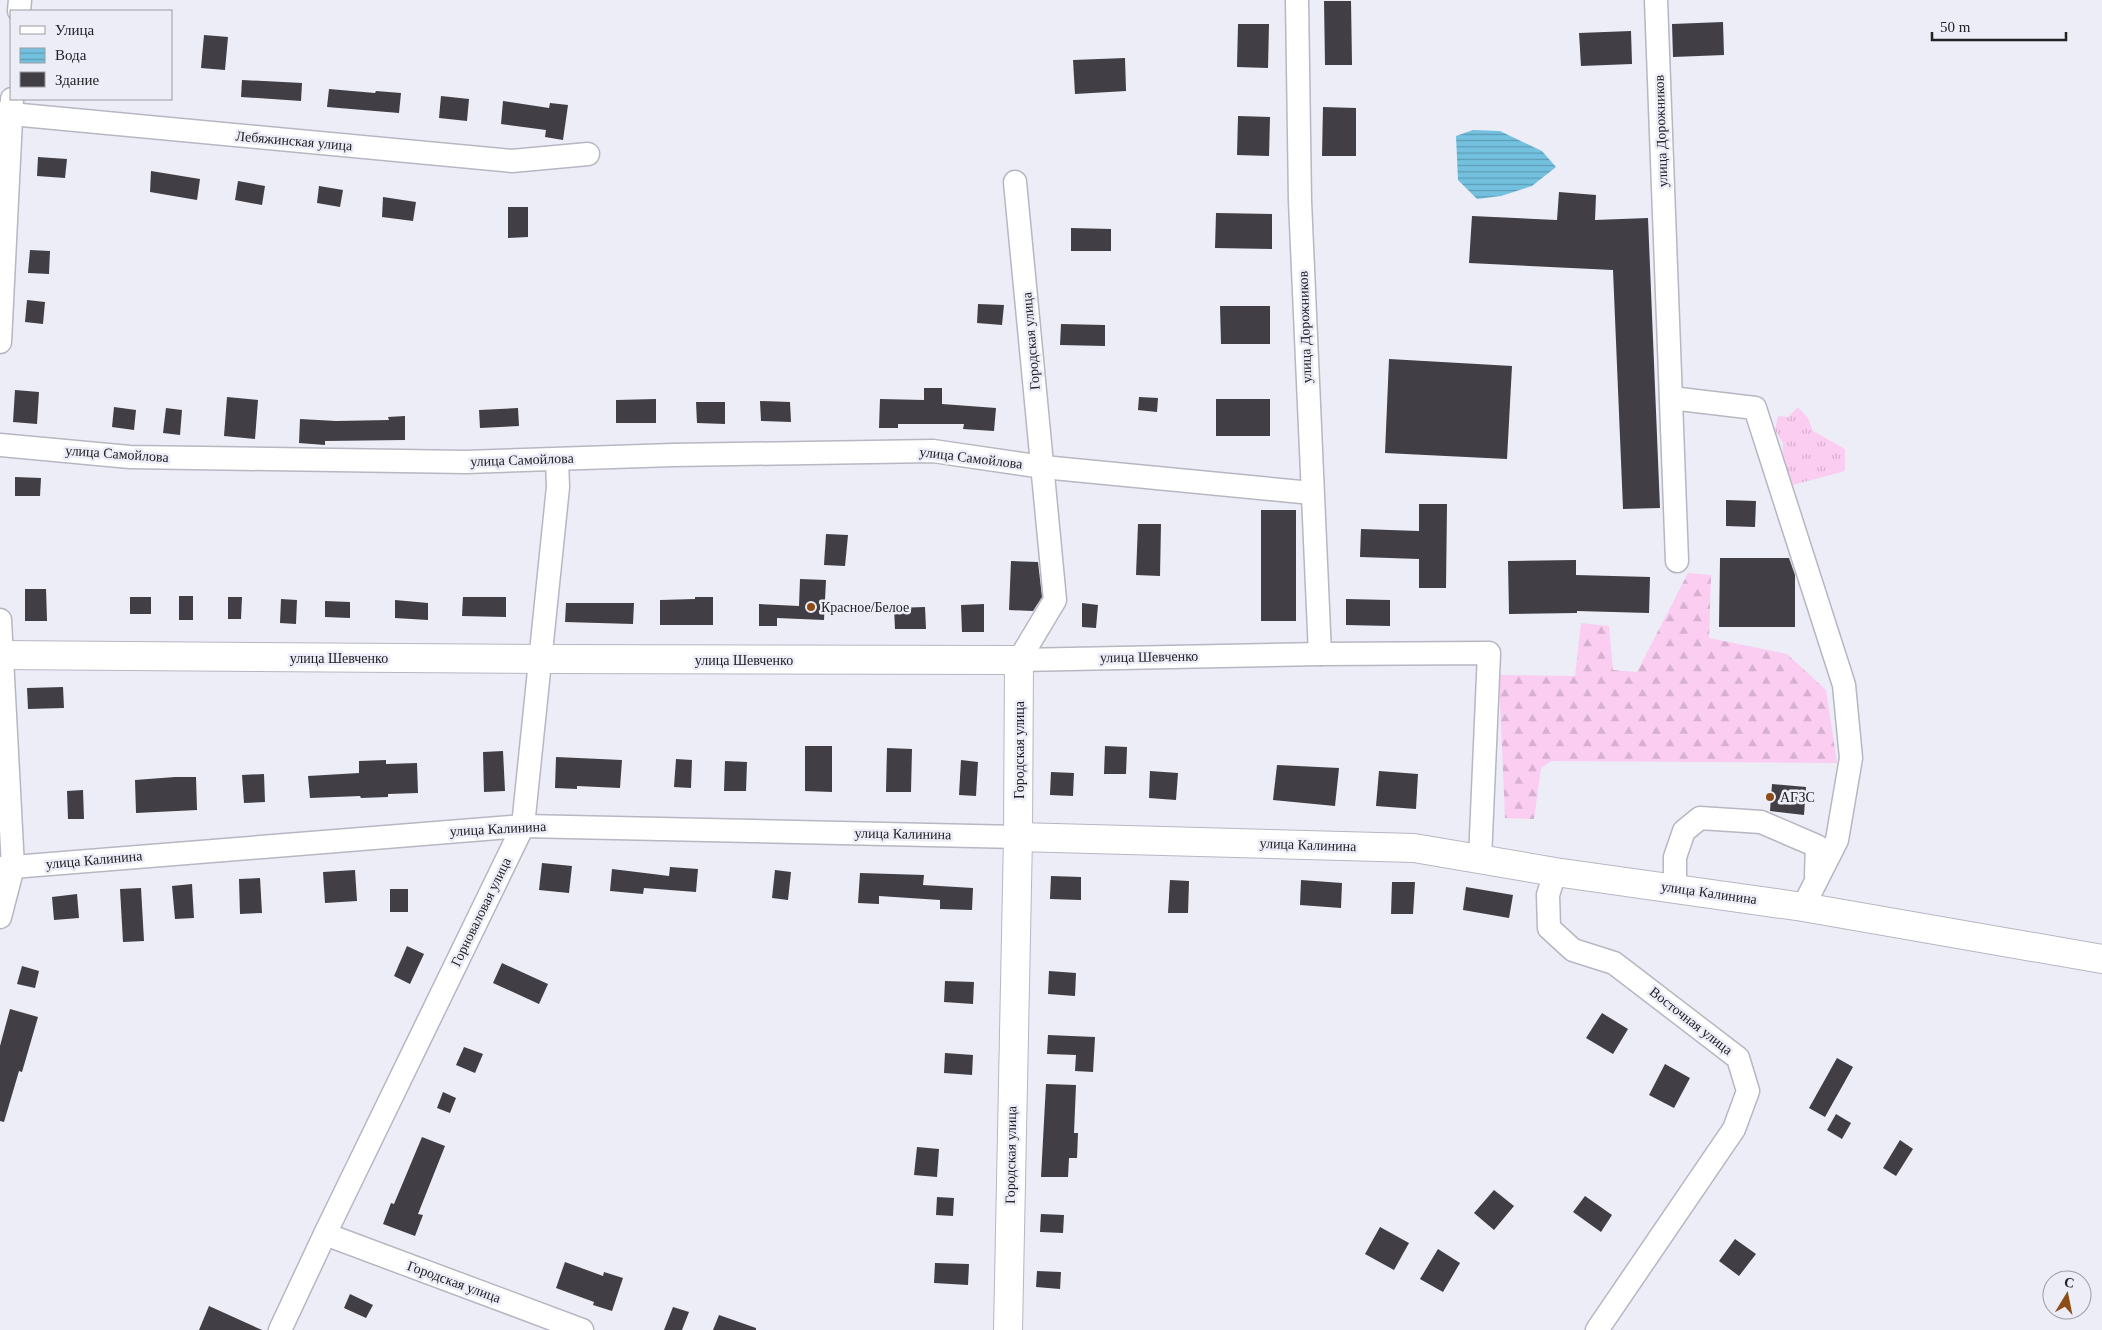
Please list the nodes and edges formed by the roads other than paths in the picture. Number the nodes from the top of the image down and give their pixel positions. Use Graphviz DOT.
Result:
graph roads {
  1 [pos="1297,0"];
  2 [pos="1656,0"];
  3 [pos="8,109"];
  4 [pos="588,154"];
  5 [pos="1015,182"];
  6 [pos="0,342"];
  7 [pos="1671,398"];
  8 [pos="0,445"];
  9 [pos="556,460"];
  10 [pos="1043,467"];
  11 [pos="1312,493"];
  12 [pos="1677,561"];
  13 [pos="0,620"];
  14 [pos="1320,654"];
  15 [pos="0,655"];
  16 [pos="541,660"];
  17 [pos="1019,660"];
  18 [pos="523,826"];
  19 [pos="1018,837"];
  20 [pos="1480,859"];
  21 [pos="7,867"];
  22 [pos="1555,872"];
  23 [pos="1675,887"];
  24 [pos="1809,895"];
  25 [pos="0,917"];
  26 [pos="2102,959"];
  27 [pos="325,1234"];
  28 [pos="280,1330"];
  29 [pos="582,1330"];
  30 [pos="1008,1330"];
  31 [pos="1597,1330"];
  1 -- 11 [label="street, улица Дорожников"];
  2 -- 7 [label="street, улица Дорожников"];
  3 -- 4 [label="street, Лебяжинская улица"];
  3 -- 6 [label="street"];
  5 -- 10 [label="street, Городская улица"];
  7 -- 12 [label="street, улица Дорожников"];
  7 -- 24 [label="street"];
  8 -- 9 [label="street, улица Самойлова"];
  9 -- 10 [label="street, улица Самойлова"];
  9 -- 16 [label="street, Горноваловая улица"];
  10 -- 11 [label="street, улица Самойлова"];
  10 -- 17 [label="street, Городская улица"];
  11 -- 14 [label="street, улица Дорожников"];
  13 -- 15 [label="street"];
  14 -- 17 [label="street, улица Шевченко"];
  14 -- 20 [label="street, улица Шевченко"];
  15 -- 16 [label="main road, улица Шевченко"];
  15 -- 21 [label="street"];
  16 -- 17 [label="main road, улица Шевченко"];
  16 -- 18 [label="street, Горноваловая улица"];
  17 -- 19 [label="main road, Городская улица"];
  18 -- 19 [label="street, улица Калинина"];
  18 -- 21 [label="street, улица Калинина"];
  18 -- 27 [label="street, Горноваловая улица"];
  19 -- 20 [label="main road, улица Калинина"];
  19 -- 30 [label="main road, Городская улица"];
  20 -- 22 [label="main road, улица Калинина"];
  21 -- 25 [label="street"];
  22 -- 23 [label="main road, улица Калинина"];
  22 -- 31 [label="street, Восточная улица"];
  23 -- 24 [label="main road, улица Калинина"];
  23 -- 24 [label="street"];
  24 -- 26 [label="main road, улица Калинина"];
  27 -- 28 [label="street, Горноваловая улица"];
  27 -- 29 [label="street, Городская улица"];
}
